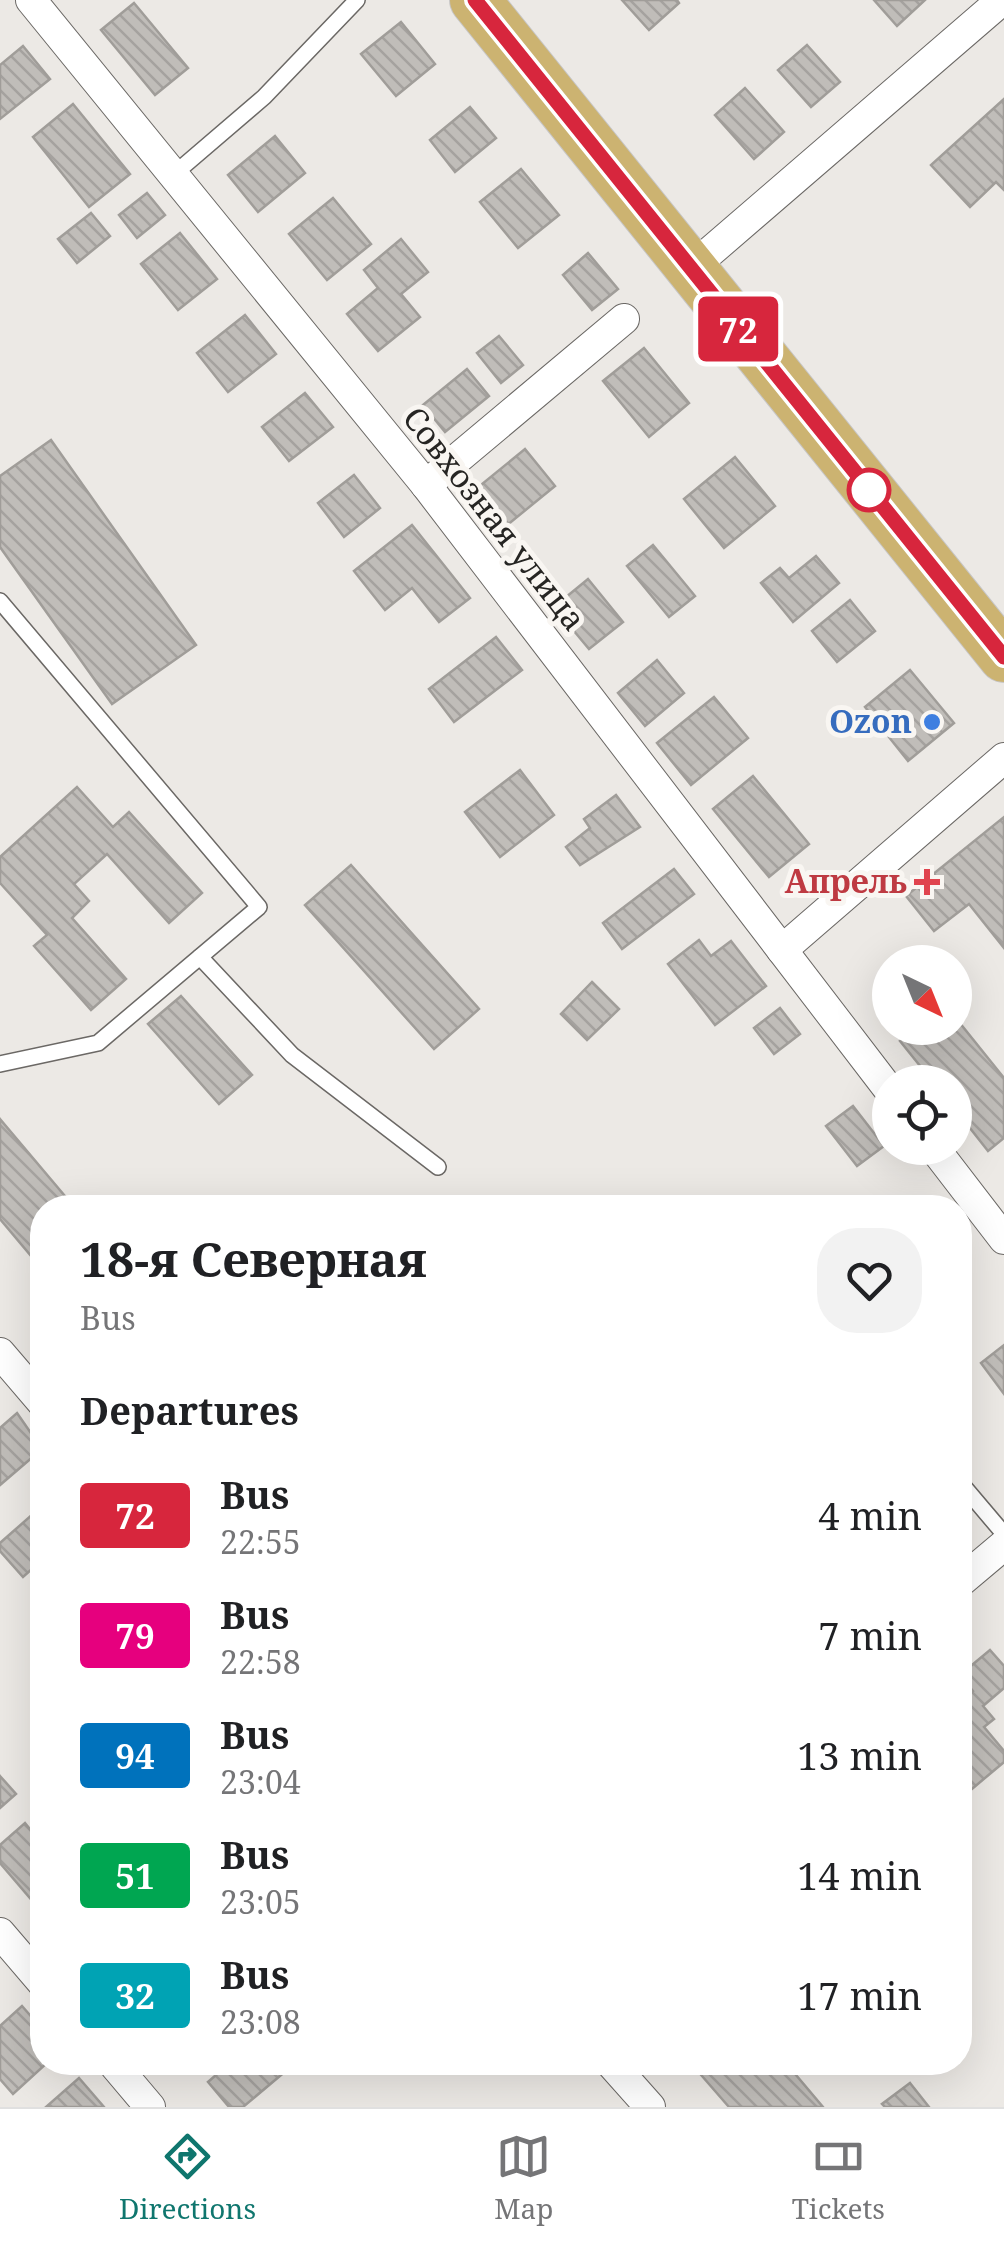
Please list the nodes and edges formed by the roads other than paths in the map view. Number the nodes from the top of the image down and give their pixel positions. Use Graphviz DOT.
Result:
graph roads {
  1 [pos="31,0"];
  2 [pos="357,0"];
  3 [pos="475,0"];
  4 [pos="1002,0"];
  5 [pos="173,175"];
  6 [pos="689,270"];
  7 [pos="624,320"];
  8 [pos="426,485"];
  9 [pos="0,601"];
  10 [pos="1004,657"];
  11 [pos="1004,758"];
  12 [pos="782,950"];
  13 [pos="200,957"];
  14 [pos="0,1064"];
  15 [pos="872,1068"];
  16 [pos="947,1165"];
  17 [pos="438,1167"];
  18 [pos="970,1195"];
  19 [pos="972,1197"];
  20 [pos="1004,1239"];
  21 [pos="0,1353"];
  22 [pos="30,1388"];
  23 [pos="972,1496"];
  24 [pos="1004,1534"];
  25 [pos="1004,1545"];
  26 [pos="972,1572"];
  27 [pos="0,1933"];
  28 [pos="30,1968"];
  29 [pos="123,2075"];
  30 [pos="622,2075"];
  31 [pos="150,2107"];
  32 [pos="650,2107"];
  1 -- 5 [label="street, Совхозная улица"];
  2 -- 5 [label="lane"];
  3 -- 6 [label="main road"];
  4 -- 6 [label="street"];
  5 -- 8 [label="street, Совхозная улица"];
  6 -- 10 [label="main road"];
  7 -- 8 [label="street"];
  8 -- 12 [label="street, Совхозная улица"];
  9 -- 13 [label="lane"];
  11 -- 12 [label="street"];
  12 -- 15 [label="street, Совхозная улица"];
  13 -- 14 [label="lane"];
  13 -- 17 [label="lane"];
  16 -- 18 [label="street"];
  19 -- 20 [label="street"];
  21 -- 22 [label="street"];
  23 -- 24 [label="lane"];
  25 -- 26 [label="street"];
  27 -- 28 [label="street"];
  29 -- 31 [label="street"];
  30 -- 32 [label="street"];
}
